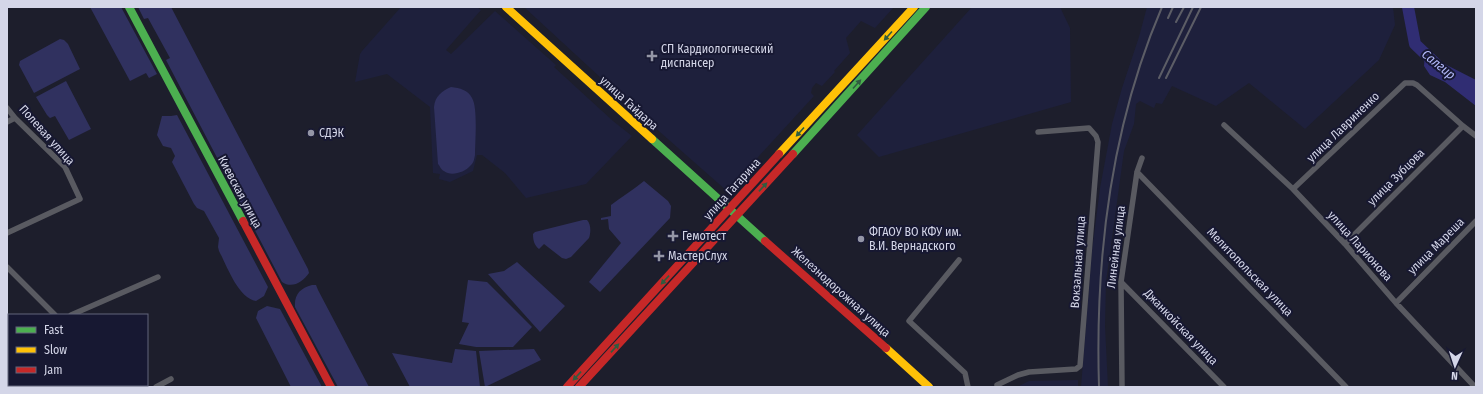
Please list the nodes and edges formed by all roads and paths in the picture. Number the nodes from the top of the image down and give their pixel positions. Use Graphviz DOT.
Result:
graph roads {
  1 [pos="129,7"];
  2 [pos="506,7"];
  3 [pos="914,7"];
  4 [pos="926,7"];
  5 [pos="7,108"];
  6 [pos="15,118"];
  7 [pos="7,122"];
  8 [pos="1224,125"];
  9 [pos="1463,126"];
  10 [pos="1038,132"];
  11 [pos="1476,136"];
  12 [pos="1142,158"];
  13 [pos="1137,172"];
  14 [pos="1293,189"];
  15 [pos="733,213"];
  16 [pos="1476,222"];
  17 [pos="7,234"];
  18 [pos="1345,244"];
  19 [pos="959,260"];
  20 [pos="7,267"];
  21 [pos="158,277"];
  22 [pos="1121,282"];
  23 [pos="1396,303"];
  24 [pos="54,314"];
  25 [pos="73,314"];
  26 [pos="171,380"];
  27 [pos="998,385"];
  28 [pos="156,387"];
  29 [pos="330,387"];
  30 [pos="567,387"];
  31 [pos="579,387"];
  32 [pos="929,387"];
  33 [pos="968,387"];
  34 [pos="1122,387"];
  35 [pos="1224,387"];
  36 [pos="1346,387"];
  37 [pos="1475,387"];
  1 -- 29 [label="main road, Киевская улица"];
  2 -- 15 [label="main road, улица Гайдара"];
  3 -- 15 [label="main road, улица Гагарина, one-way"];
  15 -- 4 [label="main road, улица Гагарина, one-way"];
  5 -- 6 [label="street, Полевая улица"];
  6 -- 7 [label="street"];
  6 -- 17 [label="street, Полевая улица"];
  8 -- 14 [label="street, улица Ларионова"];
  9 -- 11 [label="street"];
  9 -- 14 [label="street, улица Лавриненко"];
  9 -- 18 [label="street, улица Зубцова"];
  10 -- 27 [label="street, Вокзальная улица"];
  12 -- 13 [label="street, Линейная улица"];
  13 -- 22 [label="street, Линейная улица"];
  13 -- 36 [label="street, Мелитопольская улица"];
  14 -- 18 [label="street, улица Ларионова"];
  15 -- 30 [label="main road, улица Гагарина, one-way"];
  31 -- 15 [label="main road, улица Гагарина, one-way"];
  15 -- 32 [label="main road, Железнодорожная улица"];
  16 -- 23 [label="street, улица Мареша"];
  18 -- 23 [label="street, улица Ларионова"];
  19 -- 33 [label="street"];
  20 -- 24 [label="street"];
  21 -- 25 [label="street"];
  22 -- 34 [label="street, Линейная улица"];
  22 -- 35 [label="street, Джанкойская улица"];
  23 -- 37 [label="street, улица Ларионова"];
  26 -- 28 [label="street"];
}
